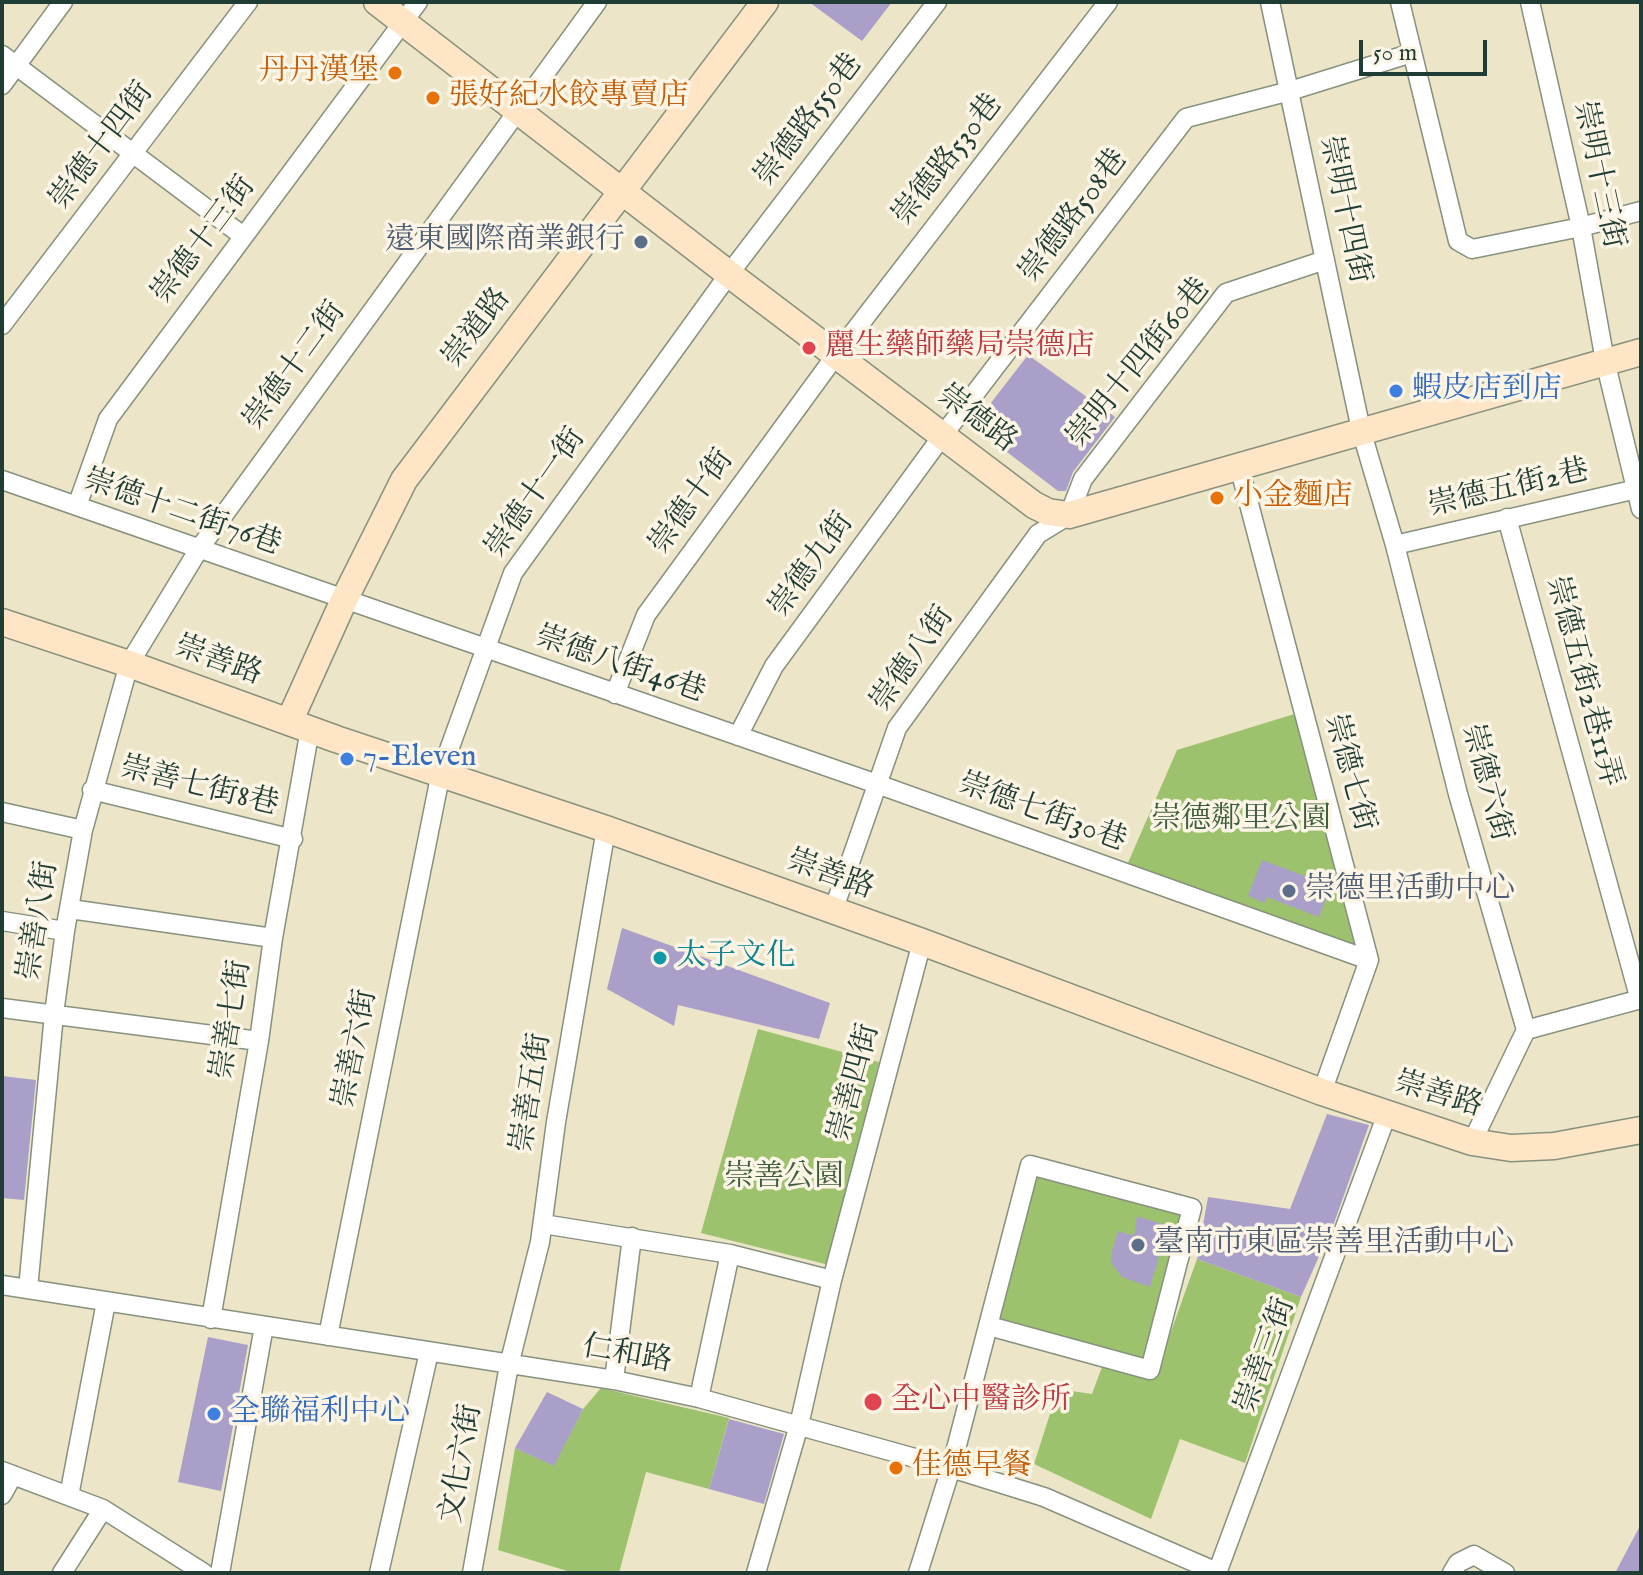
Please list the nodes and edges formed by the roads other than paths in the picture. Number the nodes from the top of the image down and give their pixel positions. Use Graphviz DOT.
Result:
graph roads {
  1 [pos="63,2"];
  2 [pos="248,2"];
  3 [pos="377,2"];
  4 [pos="597,2"];
  5 [pos="765,2"];
  6 [pos="937,2"];
  7 [pos="1108,2"];
  8 [pos="1270,2"];
  9 [pos="1400,2"];
  10 [pos="1530,2"];
  11 [pos="411,12"];
  12 [pos="1412,53"];
  13 [pos="9,60"];
  14 [pos="2,85"];
  15 [pos="1290,91"];
  16 [pos="518,110"];
  17 [pos="133,154"];
  18 [pos="622,192"];
  19 [pos="1641,211"];
  20 [pos="1581,227"];
  21 [pos="243,236"];
  22 [pos="1325,260"];
  23 [pos="729,274"];
  24 [pos="2,325"];
  25 [pos="1641,352"];
  26 [pos="836,355"];
  27 [pos="1605,361"];
  28 [pos="1361,430"];
  29 [pos="943,435"];
  30 [pos="1239,466"];
  31 [pos="2,480"];
  32 [pos="1638,488"];
  33 [pos="77,506"];
  34 [pos="1641,509"];
  35 [pos="1069,515"];
  36 [pos="1507,518"];
  37 [pos="1395,545"];
  38 [pos="199,549"];
  39 [pos="344,600"];
  40 [pos="4,630"];
  41 [pos="485,649"];
  42 [pos="129,664"];
  43 [pos="615,694"];
  44 [pos="300,726"];
  45 [pos="738,736"];
  46 [pos="441,772"];
  47 [pos="877,784"];
  48 [pos="92,790"];
  49 [pos="2,812"];
  50 [pos="606,829"];
  51 [pos="83,830"];
  52 [pos="293,839"];
  53 [pos="70,909"];
  54 [pos="833,911"];
  55 [pos="2,921"];
  56 [pos="65,931"];
  57 [pos="273,938"];
  58 [pos="922,942"];
  59 [pos="1369,960"];
  60 [pos="1640,1000"];
  61 [pos="2,1008"];
  62 [pos="54,1014"];
  63 [pos="1526,1030"];
  64 [pos="259,1041"];
  65 [pos="1322,1092"];
  66 [pos="1387,1114"];
  67 [pos="1641,1130"];
  68 [pos="1472,1142"];
  69 [pos="543,1224"];
  70 [pos="632,1237"];
  71 [pos="730,1254"];
  72 [pos="832,1280"];
  73 [pos="2,1285"];
  74 [pos="28,1289"];
  75 [pos="106,1302"];
  76 [pos="211,1319"];
  77 [pos="264,1326"];
  78 [pos="989,1326"];
  79 [pos="328,1336"];
  80 [pos="429,1352"];
  81 [pos="509,1365"];
  82 [pos="614,1380"];
  83 [pos="699,1398"];
  84 [pos="799,1425"];
  85 [pos="951,1468"];
  86 [pos="8,1473"];
  87 [pos="2,1495"];
  88 [pos="69,1496"];
  89 [pos="103,1509"];
  90 [pos="184,1568"];
  91 [pos="62,1573"];
  92 [pos="204,1573"];
  93 [pos="220,1573"];
  94 [pos="379,1573"];
  95 [pos="472,1573"];
  96 [pos="756,1573"];
  97 [pos="918,1573"];
  98 [pos="1218,1573"];
  99 [pos="1452,1573"];
  100 [pos="1505,1573"];
  1 -- 13 [label="street"];
  2 -- 17 [label="street, 崇德十四街"];
  3 -- 11 [label="street, 崇德路"];
  4 -- 16 [label="street, 崇德十二街"];
  5 -- 18 [label="street, 崇道路"];
  6 -- 23 [label="street, 崇德路550巷"];
  7 -- 26 [label="street, 崇德路530巷"];
  8 -- 15 [label="street, 崇明十四街"];
  9 -- 12 [label="street"];
  10 -- 20 [label="street, 崇明十三街"];
  11 -- 16 [label="street, 崇德路"];
  11 -- 21 [label="street, 崇德十三街"];
  12 -- 15 [label="street, 崇德路508巷"];
  12 -- 20 [label="street"];
  13 -- 14 [label="street"];
  13 -- 17 [label="street"];
  15 -- 22 [label="street, 崇明十四街"];
  15 -- 29 [label="street, 崇德路508巷"];
  16 -- 18 [label="street, 崇德路"];
  16 -- 38 [label="street, 崇德十二街"];
  17 -- 21 [label="street"];
  17 -- 24 [label="street, 崇德十四街"];
  18 -- 23 [label="street, 崇德路"];
  18 -- 39 [label="street, 崇道路"];
  19 -- 20 [label="street"];
  20 -- 27 [label="street, 崇明十三街"];
  21 -- 33 [label="street, 崇德十三街"];
  22 -- 28 [label="street, 崇明十四街"];
  22 -- 35 [label="street, 崇明十四街60巷"];
  23 -- 26 [label="street, 崇德路"];
  23 -- 41 [label="street, 崇德十一街"];
  25 -- 27 [label="street"];
  26 -- 29 [label="street, 崇德路"];
  26 -- 43 [label="street, 崇德十街"];
  27 -- 28 [label="street"];
  27 -- 32 [label="street, 崇明十三街"];
  28 -- 30 [label="street"];
  28 -- 37 [label="street, 崇德六街"];
  29 -- 35 [label="street, 崇德路"];
  29 -- 45 [label="street, 崇德九街"];
  30 -- 35 [label="street"];
  30 -- 59 [label="street, 崇德七街"];
  31 -- 33 [label="street, 崇德十二街76巷"];
  32 -- 34 [label="street, 崇明十三街"];
  32 -- 36 [label="street, 崇德五街2巷"];
  33 -- 38 [label="street, 崇德十二街76巷"];
  35 -- 47 [label="street, 崇德八街"];
  36 -- 37 [label="street, 崇德五街2巷"];
  36 -- 60 [label="street, 崇德五街2巷11弄"];
  37 -- 63 [label="street, 崇德六街"];
  38 -- 39 [label="street, 崇德十二街76巷"];
  38 -- 42 [label="street, 崇德十二街"];
  39 -- 41 [label="street, 崇德八街46巷"];
  39 -- 44 [label="street, 崇道路"];
  40 -- 42 [label="street, 崇善路"];
  41 -- 43 [label="street, 崇德八街46巷"];
  41 -- 46 [label="street, 崇德十一街"];
  42 -- 44 [label="street, 崇善路"];
  42 -- 48 [label="street, 崇善八街"];
  43 -- 45 [label="street, 崇德八街46巷"];
  44 -- 46 [label="street, 崇善路"];
  44 -- 52 [label="street, 崇善七街"];
  45 -- 47 [label="street, 崇德八街46巷"];
  46 -- 50 [label="street, 崇善路"];
  46 -- 79 [label="street, 崇善六街"];
  47 -- 54 [label="street, 崇德八街"];
  47 -- 59 [label="street, 崇德七街30巷"];
  48 -- 51 [label="street, 崇善八街"];
  48 -- 52 [label="street, 崇善七街8巷"];
  49 -- 51 [label="street"];
  50 -- 54 [label="street, 崇善路"];
  50 -- 69 [label="street, 崇善五街"];
  51 -- 53 [label="street, 崇善八街"];
  52 -- 57 [label="street, 崇善七街"];
  53 -- 56 [label="street, 崇善八街"];
  53 -- 57 [label="street"];
  54 -- 58 [label="street, 崇善路"];
  55 -- 56 [label="street"];
  56 -- 62 [label="street, 崇善八街"];
  57 -- 64 [label="street, 崇善七街"];
  58 -- 65 [label="street, 崇善路"];
  58 -- 72 [label="street, 崇善四街"];
  59 -- 65 [label="street"];
  60 -- 63 [label="street"];
  61 -- 62 [label="street"];
  62 -- 64 [label="street"];
  62 -- 74 [label="street, 崇善八街"];
  63 -- 68 [label="street"];
  64 -- 76 [label="street, 崇善七街"];
  65 -- 66 [label="street, 崇善路"];
  66 -- 68 [label="street, 崇善路"];
  66 -- 98 [label="street, 崇善三街"];
  67 -- 68 [label="street, 崇善路"];
  69 -- 70 [label="street"];
  69 -- 81 [label="street, 崇善五街"];
  70 -- 71 [label="street"];
  70 -- 82 [label="street"];
  71 -- 72 [label="street"];
  71 -- 83 [label="street"];
  72 -- 84 [label="street, 崇善四街"];
  73 -- 74 [label="street, 仁和路"];
  74 -- 75 [label="street, 仁和路"];
  75 -- 76 [label="street, 仁和路"];
  75 -- 88 [label="street"];
  76 -- 77 [label="street, 仁和路"];
  77 -- 79 [label="street, 仁和路"];
  77 -- 93 [label="street"];
  78 -- 78 [label="street"];
  78 -- 85 [label="street"];
  79 -- 80 [label="street, 仁和路"];
  80 -- 81 [label="street, 仁和路"];
  80 -- 94 [label="street"];
  81 -- 82 [label="street, 仁和路"];
  81 -- 95 [label="street, 文化六街"];
  82 -- 83 [label="street, 仁和路"];
  83 -- 84 [label="street, 仁和路"];
  84 -- 85 [label="street, 仁和路"];
  84 -- 96 [label="street, 崇善四街"];
  85 -- 97 [label="street"];
  85 -- 98 [label="street, 仁和路"];
  86 -- 87 [label="street"];
  86 -- 88 [label="street"];
  88 -- 89 [label="street"];
  89 -- 90 [label="street"];
  89 -- 91 [label="street"];
  90 -- 92 [label="street"];
  99 -- 100 [label="street"];
}
